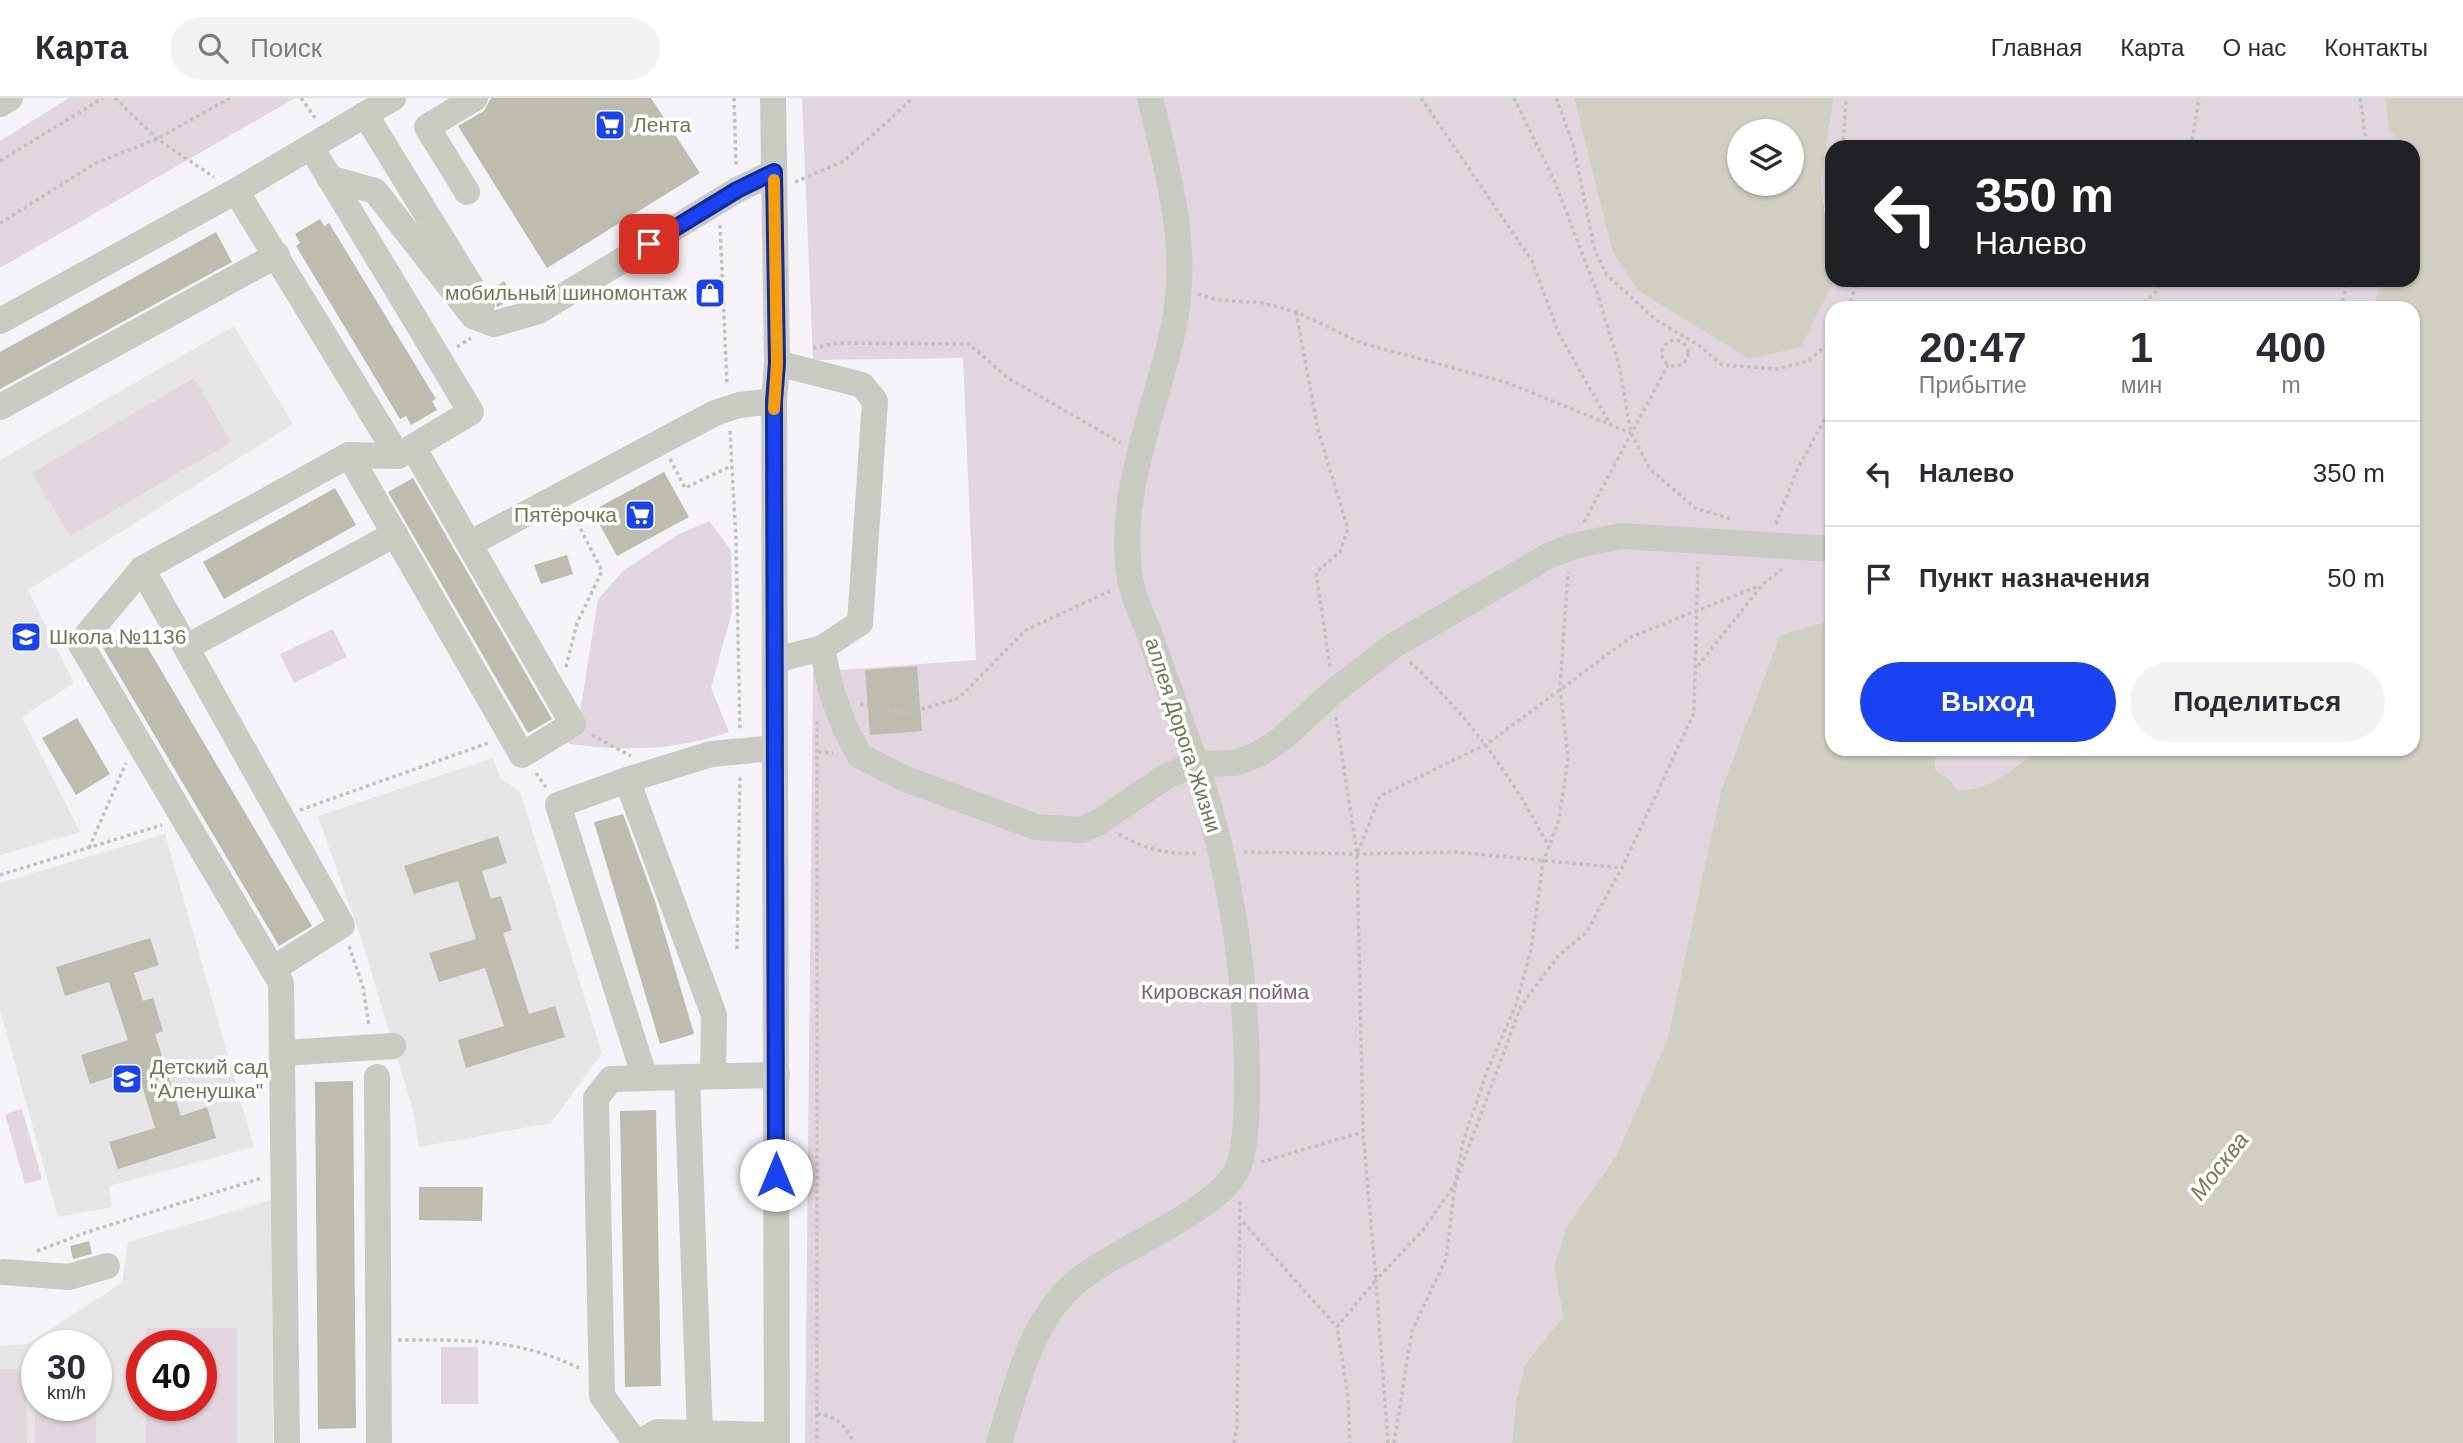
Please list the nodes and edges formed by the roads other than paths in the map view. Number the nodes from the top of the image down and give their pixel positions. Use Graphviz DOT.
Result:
graph roads {
  1 [pos="10,98"];
  2 [pos="393,98"];
  3 [pos="475,98"];
  4 [pos="773,98"];
  5 [pos="1150,98"];
  6 [pos="0,104"];
  7 [pos="366,114"];
  8 [pos="310,147"];
  9 [pos="329,178"];
  10 [pos="783,178"];
  11 [pos="236,191"];
  12 [pos="467,192"];
  13 [pos="277,255"];
  14 [pos="0,321"];
  15 [pos="494,324"];
  16 [pos="777,363"];
  17 [pos="774,401"];
  18 [pos="0,407"];
  19 [pos="405,452"];
  20 [pos="349,455"];
  21 [pos="395,534"];
  22 [pos="469,544"];
  23 [pos="1825,548"];
  24 [pos="142,569"];
  25 [pos="187,647"];
  26 [pos="822,648"];
  27 [pos="776,660"];
  28 [pos="774,748"];
  29 [pos="1196,764"];
  30 [pos="627,780"];
  31 [pos="273,970"];
  32 [pos="383,1046"];
  33 [pos="283,1053"];
  34 [pos="777,1075"];
  35 [pos="700,1076"];
  36 [pos="377,1077"];
  37 [pos="645,1078"];
  38 [pos="107,1266"];
  39 [pos="7,1270"];
  40 [pos="716,1437"];
  41 [pos="777,1439"];
  42 [pos="287,1443"];
  43 [pos="379,1443"];
  44 [pos="638,1443"];
  45 [pos="999,1443"];
  1 -- 6 [label="street"];
  2 -- 7 [label="street"];
  3 -- 12 [label="street"];
  4 -- 10 [label="street"];
  5 -- 29 [label="street, аллея Дорога Жизни"];
  7 -- 8 [label="street"];
  7 -- 15 [label="street"];
  8 -- 9 [label="street"];
  8 -- 11 [label="street"];
  9 -- 15 [label="street"];
  9 -- 19 [label="street"];
  10 -- 15 [label="street"];
  10 -- 16 [label="street"];
  11 -- 13 [label="street"];
  11 -- 14 [label="street"];
  13 -- 18 [label="street"];
  13 -- 19 [label="street"];
  16 -- 17 [label="street"];
  16 -- 26 [label="street"];
  17 -- 22 [label="street"];
  17 -- 27 [label="street"];
  19 -- 20 [label="street"];
  19 -- 22 [label="street"];
  20 -- 21 [label="street"];
  20 -- 24 [label="street"];
  21 -- 22 [label="street"];
  21 -- 25 [label="street"];
  23 -- 29 [label="street"];
  24 -- 25 [label="street"];
  24 -- 31 [label="street"];
  25 -- 31 [label="street"];
  26 -- 27 [label="street"];
  26 -- 29 [label="street"];
  27 -- 28 [label="street"];
  28 -- 30 [label="street"];
  28 -- 34 [label="street"];
  29 -- 45 [label="street, аллея Дорога Жизни"];
  30 -- 35 [label="street"];
  30 -- 37 [label="street"];
  31 -- 33 [label="street"];
  32 -- 33 [label="street"];
  33 -- 42 [label="street"];
  34 -- 35 [label="street"];
  34 -- 41 [label="street"];
  35 -- 37 [label="street"];
  35 -- 40 [label="street"];
  36 -- 43 [label="street"];
  37 -- 44 [label="street"];
  38 -- 39 [label="street"];
  40 -- 41 [label="street"];
  40 -- 44 [label="street"];
}
